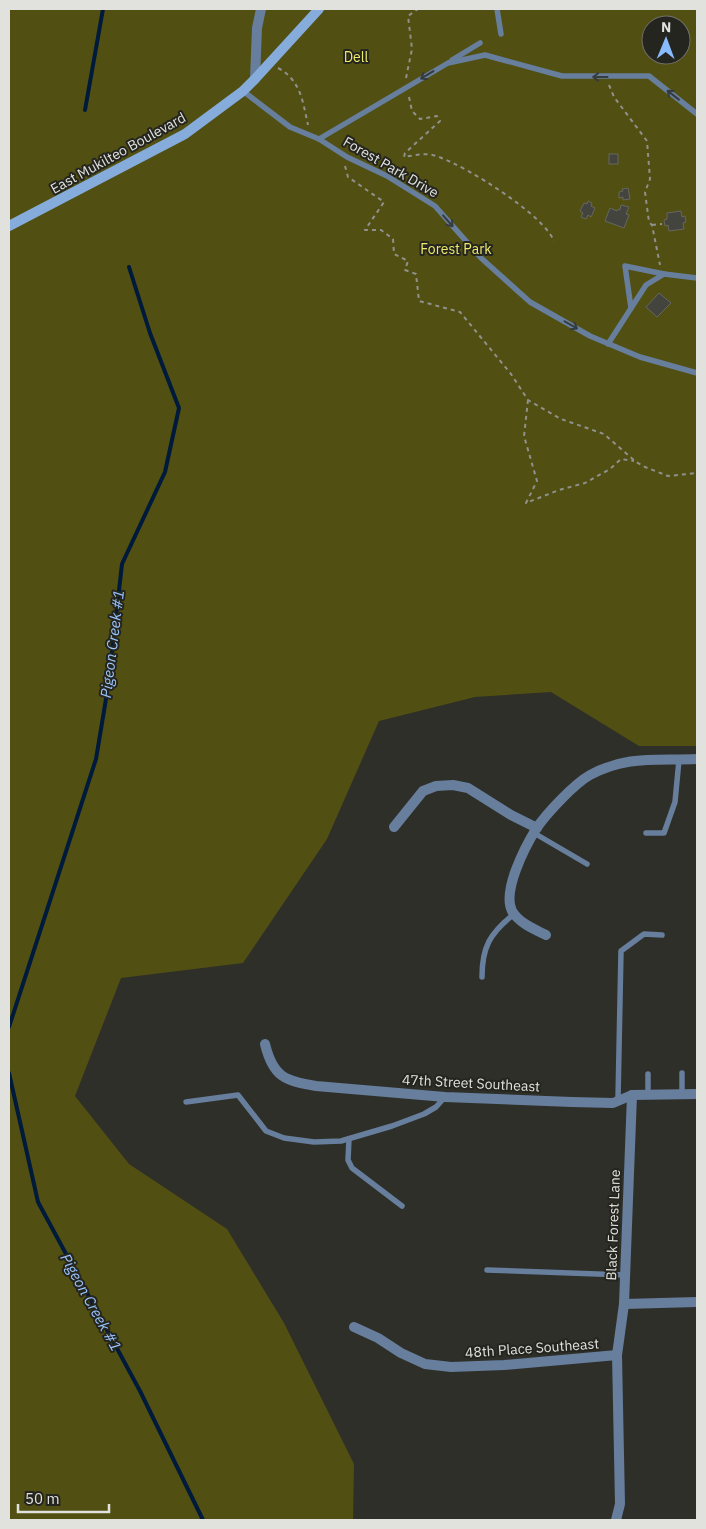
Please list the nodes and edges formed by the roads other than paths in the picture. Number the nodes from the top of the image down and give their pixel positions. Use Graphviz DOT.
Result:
graph roads {
  1 [pos="261,9"];
  2 [pos="319,9"];
  3 [pos="498,9"];
  4 [pos="501,34"];
  5 [pos="480,43"];
  6 [pos="448,62"];
  7 [pos="255,79"];
  8 [pos="243,91"];
  9 [pos="697,114"];
  10 [pos="320,139"];
  11 [pos="9,226"];
  12 [pos="664,274"];
  13 [pos="697,278"];
  14 [pos="631,308"];
  15 [pos="608,344"];
  16 [pos="697,373"];
  17 [pos="679,760"];
  18 [pos="697,760"];
  19 [pos="394,827"];
  20 [pos="535,831"];
  21 [pos="646,833"];
  22 [pos="586,864"];
  23 [pos="514,914"];
  24 [pos="546,935"];
  25 [pos="662,935"];
  26 [pos="482,977"];
  27 [pos="265,1044"];
  28 [pos="682,1073"];
  29 [pos="648,1074"];
  30 [pos="682,1094"];
  31 [pos="697,1094"];
  32 [pos="632,1095"];
  33 [pos="648,1095"];
  34 [pos="445,1097"];
  35 [pos="618,1099"];
  36 [pos="186,1102"];
  37 [pos="349,1139"];
  38 [pos="402,1206"];
  39 [pos="487,1270"];
  40 [pos="625,1275"];
  41 [pos="697,1302"];
  42 [pos="624,1304"];
  43 [pos="354,1327"];
  44 [pos="617,1355"];
  45 [pos="616,1520"];
  1 -- 7 [label="street"];
  2 -- 7 [label="main road, East Mukilteo Boulevard"];
  3 -- 4 [label="lane"];
  5 -- 6 [label="lane"];
  9 -- 6 [label="lane, one-way"];
  6 -- 10 [label="lane, one-way"];
  7 -- 8 [label="main road, East Mukilteo Boulevard"];
  8 -- 10 [label="lane, Forest Park Drive"];
  8 -- 11 [label="main road, East Mukilteo Boulevard"];
  10 -- 15 [label="lane, Forest Park Drive, one-way"];
  12 -- 13 [label="lane"];
  12 -- 14 [label="lane"];
  12 -- 14 [label="lane"];
  14 -- 15 [label="lane"];
  15 -- 16 [label="lane, Forest Park Drive"];
  17 -- 18 [label="street"];
  17 -- 20 [label="street"];
  17 -- 21 [label="lane"];
  19 -- 20 [label="street"];
  20 -- 22 [label="lane"];
  20 -- 23 [label="street"];
  23 -- 24 [label="street"];
  23 -- 26 [label="lane"];
  25 -- 35 [label="lane"];
  27 -- 34 [label="street, 47th Street Southeast"];
  28 -- 30 [label="lane"];
  29 -- 33 [label="lane"];
  30 -- 31 [label="street, 47th Street Southeast"];
  30 -- 33 [label="street, 47th Street Southeast"];
  32 -- 33 [label="street, 47th Street Southeast"];
  32 -- 35 [label="street, 47th Street Southeast"];
  32 -- 40 [label="street, Black Forest Lane"];
  34 -- 35 [label="street, 47th Street Southeast"];
  34 -- 37 [label="lane"];
  36 -- 37 [label="lane"];
  37 -- 38 [label="lane"];
  39 -- 40 [label="lane"];
  40 -- 42 [label="street, Black Forest Lane"];
  41 -- 42 [label="street"];
  42 -- 44 [label="street, Black Forest Lane"];
  43 -- 44 [label="street, 48th Place Southeast"];
  44 -- 45 [label="street, 48th Place Southeast"];
}
